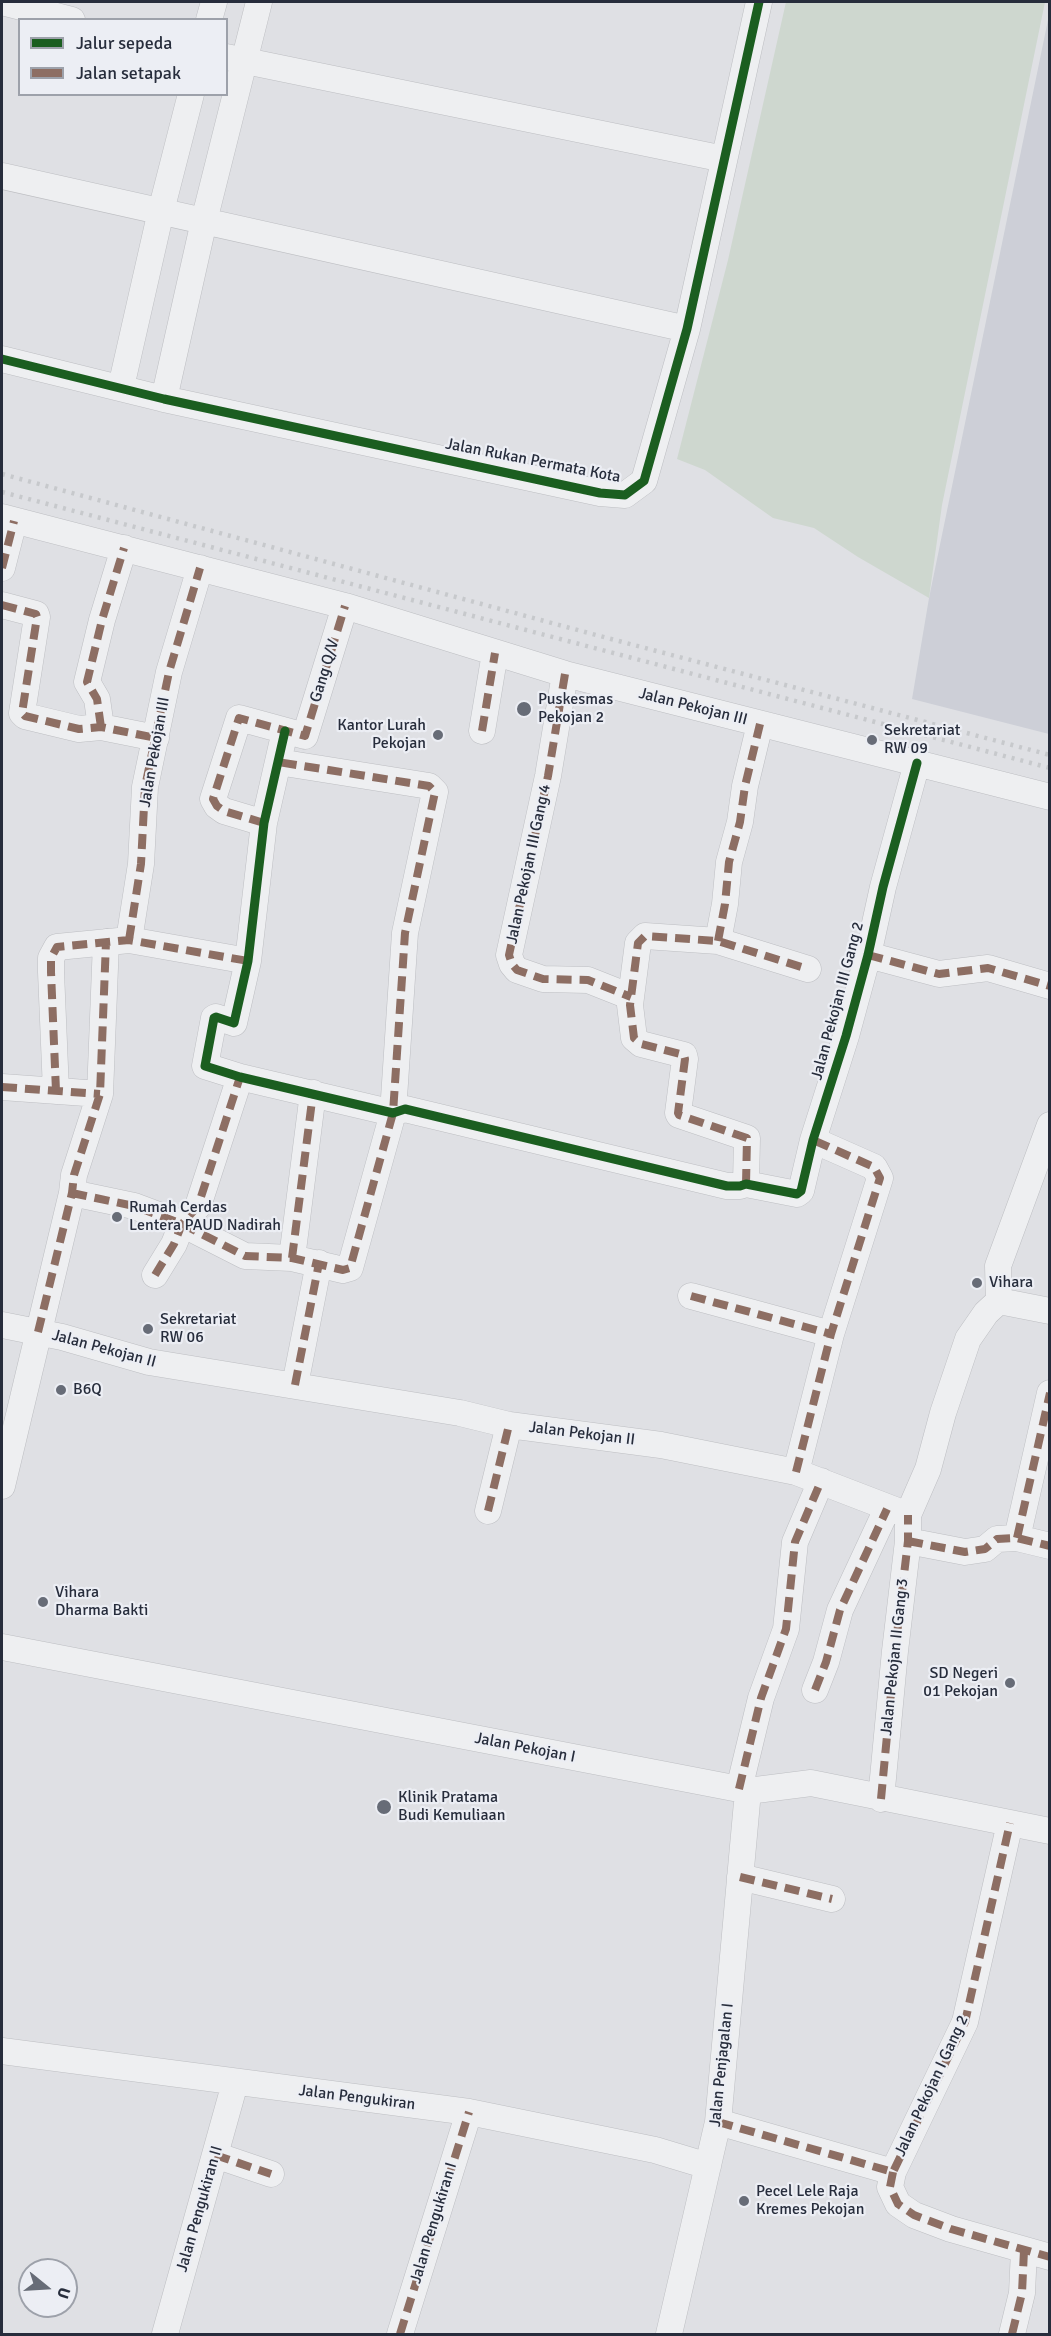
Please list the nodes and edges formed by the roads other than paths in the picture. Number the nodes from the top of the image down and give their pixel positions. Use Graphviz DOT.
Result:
graph roads {
  1 [pos="2,2"];
  2 [pos="214,2"];
  3 [pos="259,2"];
  4 [pos="759,2"];
  5 [pos="64,18"];
  6 [pos="210,18"];
  7 [pos="235,59"];
  8 [pos="190,96"];
  9 [pos="228,96"];
  10 [pos="228,96"];
  11 [pos="724,159"];
  12 [pos="2,177"];
  13 [pos="161,211"];
  14 [pos="204,221"];
  15 [pos="687,329"];
  16 [pos="2,359"];
  17 [pos="121,387"];
  18 [pos="164,399"];
  19 [pos="8,519"];
  20 [pos="124,548"];
  21 [pos="2,568"];
  22 [pos="200,568"];
  23 [pos="2,605"];
  24 [pos="345,606"];
  25 [pos="495,653"];
  26 [pos="565,674"];
  27 [pos="760,724"];
  28 [pos="101,727"];
  29 [pos="482,731"];
  30 [pos="295,734"];
  31 [pos="156,738"];
  32 [pos="278,762"];
  33 [pos="917,763"];
  34 [pos="1050,797"];
  35 [pos="264,822"];
  36 [pos="117,941"];
  37 [pos="718,941"];
  38 [pos="868,955"];
  39 [pos="248,961"];
  40 [pos="808,969"];
  41 [pos="1050,986"];
  42 [pos="631,997"];
  43 [pos="240,1077"];
  44 [pos="2,1087"];
  45 [pos="56,1092"];
  46 [pos="313,1093"];
  47 [pos="100,1094"];
  48 [pos="393,1113"];
  49 [pos="1050,1125"];
  50 [pos="813,1140"];
  51 [pos="746,1184"];
  52 [pos="72,1193"];
  53 [pos="182,1224"];
  54 [pos="292,1258"];
  55 [pos="319,1263"];
  56 [pos="155,1275"];
  57 [pos="691,1296"];
  58 [pos="992,1307"];
  59 [pos="1050,1311"];
  60 [pos="2,1325"];
  61 [pos="38,1332"];
  62 [pos="831,1334"];
  63 [pos="295,1385"];
  64 [pos="1050,1393"];
  65 [pos="509,1425"];
  66 [pos="796,1472"];
  67 [pos="821,1481"];
  68 [pos="2,1486"];
  69 [pos="488,1511"];
  70 [pos="898,1512"];
  71 [pos="1017,1538"];
  72 [pos="908,1541"];
  73 [pos="1050,1546"];
  74 [pos="2,1647"];
  75 [pos="815,1690"];
  76 [pos="743,1790"];
  77 [pos="881,1799"];
  78 [pos="1011,1823"];
  79 [pos="1050,1831"];
  80 [pos="740,1877"];
  81 [pos="832,1899"];
  82 [pos="2,2051"];
  83 [pos="235,2083"];
  84 [pos="470,2112"];
  85 [pos="718,2122"];
  86 [pos="215,2155"];
  87 [pos="708,2166"];
  88 [pos="893,2172"];
  89 [pos="271,2174"];
  90 [pos="1024,2250"];
  91 [pos="1050,2257"];
  92 [pos="165,2334"];
  93 [pos="400,2334"];
  94 [pos="669,2334"];
  95 [pos="1012,2334"];
  1 -- 5 [label="street"];
  2 -- 6 [label="street"];
  3 -- 7 [label="street"];
  4 -- 11 [label="street, Jalan Rukan Permata Kota"];
  7 -- 9 [label="street"];
  7 -- 11 [label="street"];
  8 -- 13 [label="street"];
  10 -- 14 [label="street"];
  11 -- 15 [label="street, Jalan Rukan Permata Kota"];
  12 -- 13 [label="street"];
  13 -- 14 [label="street"];
  13 -- 17 [label="street"];
  14 -- 15 [label="street"];
  14 -- 18 [label="street"];
  15 -- 18 [label="street, Jalan Rukan Permata Kota"];
  16 -- 17 [label="street, Jalan Rukan Permata Kota"];
  17 -- 18 [label="street, Jalan Rukan Permata Kota"];
  19 -- 20 [label="street, Jalan Pekojan III"];
  19 -- 21 [label="street"];
  20 -- 22 [label="street, Jalan Pekojan III"];
  20 -- 28 [label="street"];
  22 -- 24 [label="street, Jalan Pekojan III"];
  22 -- 31 [label="street, Jalan Pekojan III"];
  23 -- 28 [label="street"];
  24 -- 25 [label="street, Jalan Pekojan III"];
  24 -- 30 [label="street, Gang Q/V"];
  25 -- 26 [label="street, Jalan Pekojan III"];
  25 -- 29 [label="street"];
  26 -- 27 [label="street, Jalan Pekojan III"];
  26 -- 42 [label="street, Jalan Pekojan III Gang 4"];
  27 -- 33 [label="street, Jalan Pekojan III"];
  27 -- 37 [label="street"];
  28 -- 31 [label="street"];
  30 -- 32 [label="street, Gang Q/V"];
  30 -- 35 [label="street"];
  31 -- 36 [label="street, Jalan Pekojan III"];
  32 -- 35 [label="street, Gang Q/V"];
  32 -- 48 [label="street"];
  33 -- 34 [label="street, Jalan Pekojan III"];
  33 -- 38 [label="street, Jalan Pekojan III Gang 2"];
  35 -- 39 [label="street, Gang Q/V"];
  36 -- 39 [label="street"];
  36 -- 45 [label="street"];
  36 -- 47 [label="street, Jalan Pekojan III"];
  37 -- 40 [label="street"];
  37 -- 42 [label="street"];
  38 -- 41 [label="street"];
  38 -- 50 [label="street, Jalan Pekojan III Gang 2"];
  39 -- 43 [label="street, Gang Q/V"];
  42 -- 51 [label="street"];
  43 -- 46 [label="street"];
  43 -- 53 [label="street"];
  44 -- 45 [label="street"];
  45 -- 47 [label="street"];
  46 -- 48 [label="street"];
  46 -- 54 [label="street"];
  47 -- 52 [label="street, Jalan Pekojan III"];
  48 -- 51 [label="street"];
  48 -- 55 [label="street"];
  49 -- 58 [label="street"];
  50 -- 51 [label="street, Jalan Pekojan III Gang 2"];
  50 -- 62 [label="street"];
  52 -- 53 [label="street"];
  52 -- 61 [label="street, Jalan Pekojan III"];
  53 -- 54 [label="street"];
  53 -- 56 [label="street"];
  54 -- 55 [label="street"];
  55 -- 63 [label="street"];
  57 -- 62 [label="street"];
  58 -- 59 [label="street"];
  58 -- 70 [label="street"];
  60 -- 61 [label="street, Jalan Pekojan II"];
  61 -- 63 [label="street, Jalan Pekojan II"];
  61 -- 68 [label="street, Jalan Pekojan III"];
  62 -- 66 [label="street"];
  63 -- 65 [label="street, Jalan Pekojan II"];
  64 -- 71 [label="street"];
  65 -- 66 [label="street, Jalan Pekojan II"];
  65 -- 69 [label="street"];
  66 -- 67 [label="street, Jalan Pekojan II"];
  67 -- 70 [label="street, Jalan Pekojan II"];
  67 -- 76 [label="street, Jalan Penjagalan I"];
  70 -- 72 [label="street, Jalan Pekojan II Gang 3"];
  70 -- 75 [label="street"];
  71 -- 72 [label="street"];
  71 -- 73 [label="street"];
  72 -- 77 [label="street, Jalan Pekojan II Gang 3"];
  74 -- 76 [label="street, Jalan Pekojan I"];
  76 -- 77 [label="street, Jalan Pekojan I"];
  76 -- 80 [label="street, Jalan Penjagalan I"];
  77 -- 78 [label="street, Jalan Pekojan I"];
  78 -- 79 [label="street, Jalan Pekojan I"];
  78 -- 88 [label="street, Jalan Pekojan I Gang 2"];
  80 -- 81 [label="street"];
  80 -- 85 [label="street, Jalan Penjagalan I"];
  82 -- 83 [label="street, Jalan Pengukiran"];
  83 -- 84 [label="street, Jalan Pengukiran"];
  83 -- 86 [label="street, Jalan Pengukiran II"];
  84 -- 87 [label="street, Jalan Pengukiran"];
  84 -- 93 [label="street, Jalan Pengukiran I"];
  85 -- 87 [label="street, Jalan Penjagalan I"];
  85 -- 88 [label="street, Jalan Pekojan I Gang 2"];
  86 -- 89 [label="street"];
  86 -- 92 [label="street, Jalan Pengukiran II"];
  87 -- 94 [label="street, Jalan Penjagalan I"];
  88 -- 90 [label="street"];
  90 -- 91 [label="street"];
  90 -- 95 [label="street"];
}
